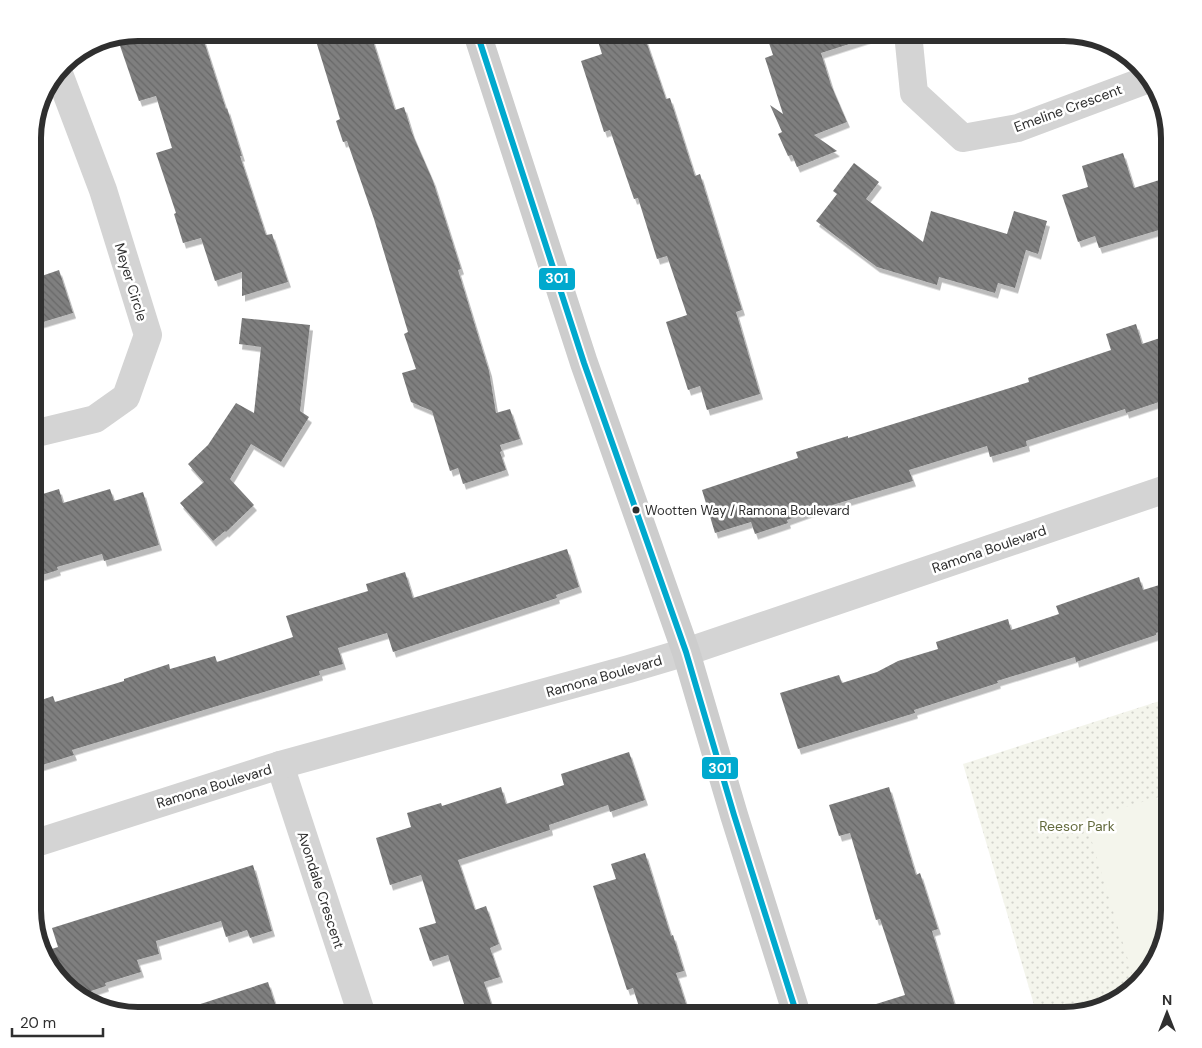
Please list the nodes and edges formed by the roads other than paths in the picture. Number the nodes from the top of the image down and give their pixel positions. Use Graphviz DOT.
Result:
graph roads {
  1 [pos="480,41"];
  2 [pos="909,41"];
  3 [pos="61,79"];
  4 [pos="1142,81"];
  5 [pos="41,432"];
  6 [pos="1161,491"];
  7 [pos="686,652"];
  8 [pos="280,765"];
  9 [pos="41,841"];
  10 [pos="359,1007"];
  11 [pos="794,1007"];
  1 -- 7 [label="street"];
  2 -- 4 [label="street, Emeline Crescent"];
  3 -- 5 [label="street, Meyer Circle"];
  6 -- 7 [label="street, Ramona Boulevard"];
  7 -- 8 [label="street, Ramona Boulevard"];
  7 -- 11 [label="street"];
  8 -- 9 [label="street, Ramona Boulevard"];
  8 -- 10 [label="street, Avondale Crescent"];
}
